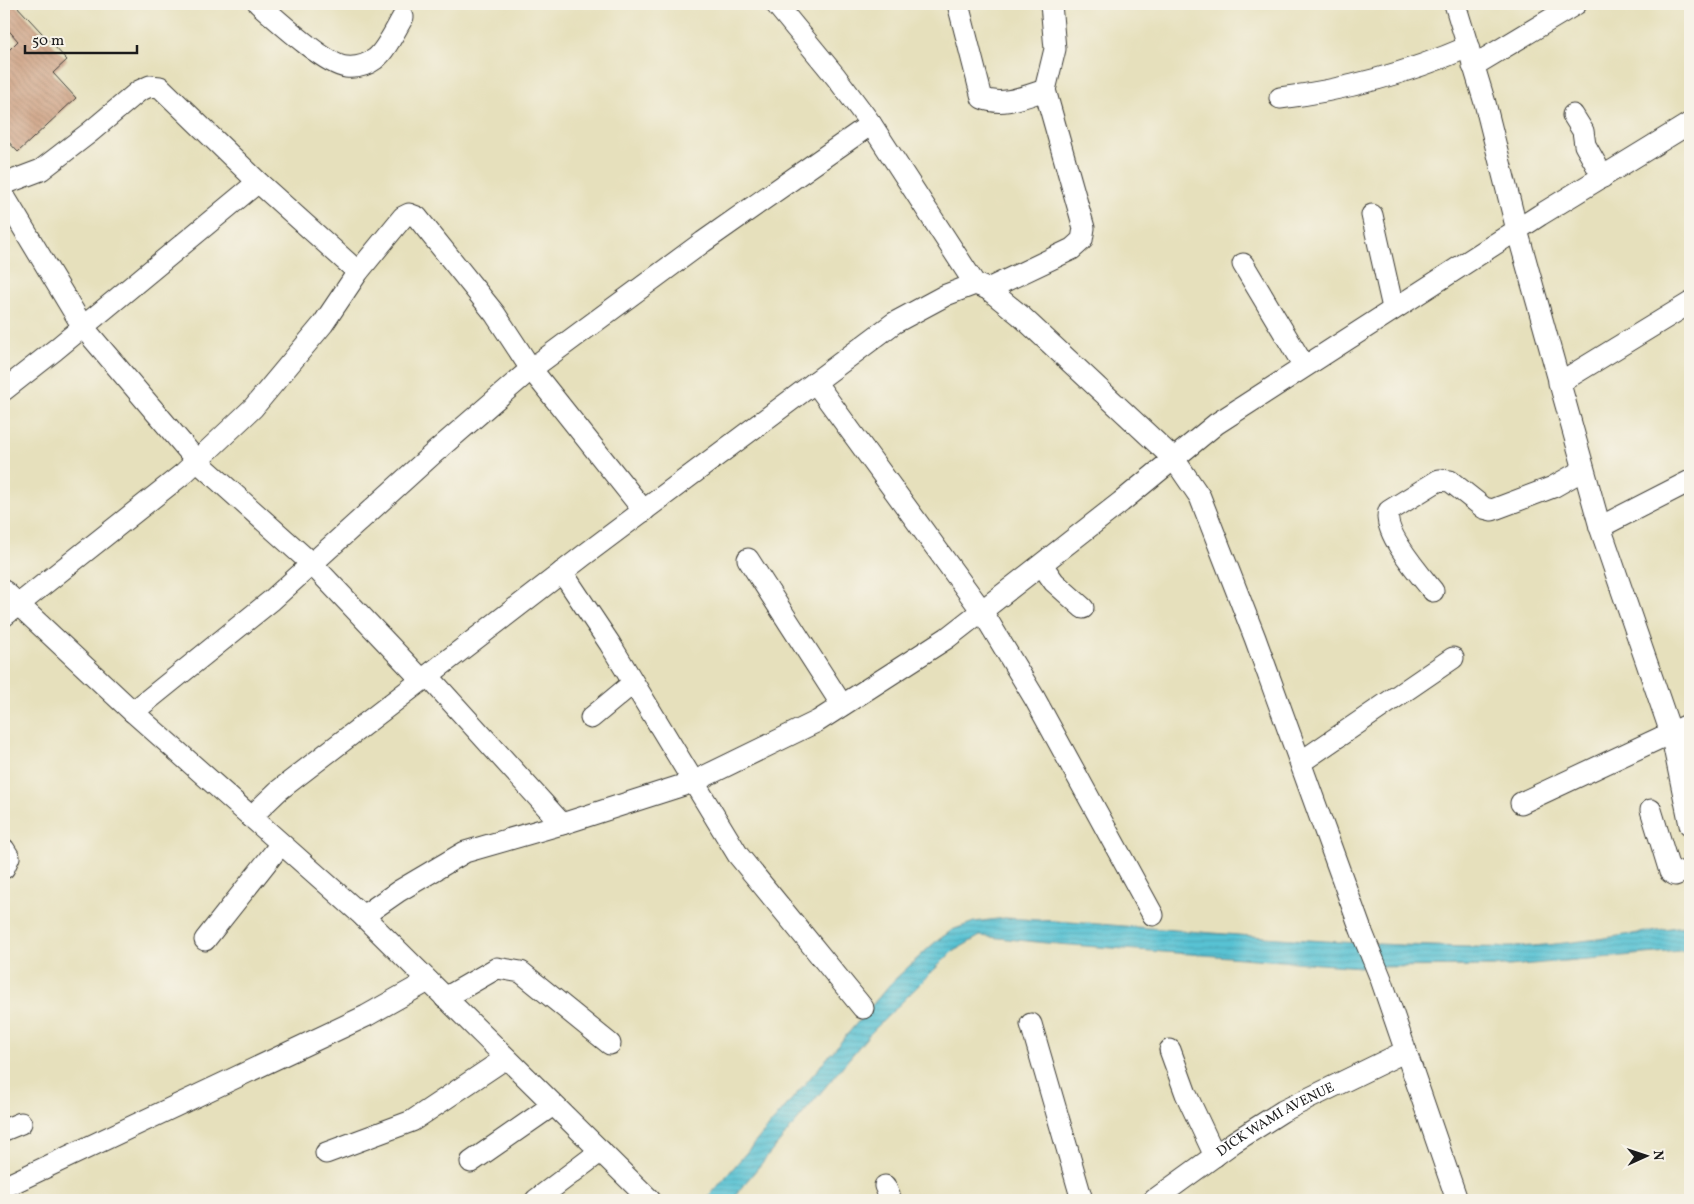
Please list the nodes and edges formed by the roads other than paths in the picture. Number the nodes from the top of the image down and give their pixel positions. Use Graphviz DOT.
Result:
graph roads {
  1 [pos="260,4"];
  2 [pos="776,4"];
  3 [pos="958,4"];
  4 [pos="1051,4"];
  5 [pos="1454,4"];
  6 [pos="1576,4"];
  7 [pos="403,17"];
  8 [pos="1470,56"];
  9 [pos="1045,90"];
  10 [pos="1280,98"];
  11 [pos="1574,114"];
  12 [pos="1690,123"];
  13 [pos="871,124"];
  14 [pos="1603,177"];
  15 [pos="258,182"];
  16 [pos="4,184"];
  17 [pos="4,196"];
  18 [pos="1372,215"];
  19 [pos="1516,230"];
  20 [pos="1243,264"];
  21 [pos="358,272"];
  22 [pos="982,286"];
  23 [pos="1690,303"];
  24 [pos="1393,308"];
  25 [pos="83,327"];
  26 [pos="1304,366"];
  27 [pos="531,369"];
  28 [pos="815,382"];
  29 [pos="1559,383"];
  30 [pos="4,390"];
  31 [pos="1174,459"];
  32 [pos="197,461"];
  33 [pos="1583,470"];
  34 [pos="1690,481"];
  35 [pos="644,511"];
  36 [pos="1600,527"];
  37 [pos="748,559"];
  38 [pos="312,564"];
  39 [pos="1042,565"];
  40 [pos="562,572"];
  41 [pos="1433,591"];
  42 [pos="8,604"];
  43 [pos="1083,608"];
  44 [pos="982,611"];
  45 [pos="1453,658"];
  46 [pos="425,678"];
  47 [pos="633,683"];
  48 [pos="842,705"];
  49 [pos="133,712"];
  50 [pos="591,718"];
  51 [pos="1681,729"];
  52 [pos="1301,762"];
  53 [pos="693,782"];
  54 [pos="1521,803"];
  55 [pos="1652,810"];
  56 [pos="251,818"];
  57 [pos="562,824"];
  58 [pos="1690,825"];
  59 [pos="281,844"];
  60 [pos="4,849"];
  61 [pos="4,868"];
  62 [pos="1690,869"];
  63 [pos="1153,915"];
  64 [pos="363,916"];
  65 [pos="205,940"];
  66 [pos="428,981"];
  67 [pos="445,998"];
  68 [pos="863,1008"];
  69 [pos="1031,1024"];
  70 [pos="610,1044"];
  71 [pos="1170,1050"];
  72 [pos="1406,1050"];
  73 [pos="506,1058"];
  74 [pos="553,1105"];
  75 [pos="601,1151"];
  76 [pos="326,1153"];
  77 [pos="1215,1156"];
  78 [pos="471,1162"];
  79 [pos="4,1187"];
  80 [pos="536,1200"];
  81 [pos="650,1200"];
  82 [pos="1082,1200"];
  83 [pos="1154,1200"];
  84 [pos="1457,1200"];
  1 -- 7 [label="street"];
  2 -- 13 [label="street"];
  3 -- 9 [label="street"];
  4 -- 9 [label="street"];
  5 -- 8 [label="street"];
  6 -- 8 [label="street"];
  8 -- 10 [label="street"];
  8 -- 19 [label="street"];
  9 -- 22 [label="street"];
  11 -- 14 [label="street"];
  12 -- 14 [label="street"];
  13 -- 22 [label="street"];
  13 -- 27 [label="street"];
  14 -- 19 [label="street"];
  15 -- 16 [label="street"];
  15 -- 21 [label="street"];
  15 -- 25 [label="street"];
  17 -- 25 [label="street"];
  18 -- 24 [label="street"];
  19 -- 24 [label="street"];
  19 -- 29 [label="street"];
  20 -- 26 [label="street"];
  21 -- 27 [label="street"];
  21 -- 32 [label="street"];
  22 -- 28 [label="street"];
  22 -- 31 [label="street"];
  23 -- 29 [label="street"];
  24 -- 26 [label="street"];
  25 -- 30 [label="street"];
  25 -- 32 [label="street"];
  26 -- 31 [label="street"];
  27 -- 35 [label="street"];
  27 -- 38 [label="street"];
  28 -- 35 [label="street"];
  28 -- 44 [label="street"];
  29 -- 33 [label="street"];
  31 -- 39 [label="street"];
  31 -- 52 [label="street"];
  32 -- 38 [label="street"];
  32 -- 42 [label="street"];
  33 -- 36 [label="street"];
  33 -- 41 [label="street"];
  34 -- 36 [label="street"];
  35 -- 40 [label="street"];
  36 -- 51 [label="street"];
  37 -- 48 [label="street"];
  38 -- 46 [label="street"];
  38 -- 49 [label="street"];
  39 -- 43 [label="street"];
  39 -- 44 [label="street"];
  40 -- 46 [label="street"];
  40 -- 47 [label="street"];
  42 -- 49 [label="street"];
  44 -- 48 [label="street"];
  44 -- 63 [label="street"];
  45 -- 52 [label="street"];
  46 -- 56 [label="street"];
  46 -- 57 [label="street"];
  47 -- 50 [label="street"];
  47 -- 53 [label="street"];
  48 -- 53 [label="street"];
  49 -- 56 [label="street"];
  51 -- 54 [label="street"];
  51 -- 58 [label="street"];
  52 -- 72 [label="street"];
  53 -- 57 [label="street"];
  53 -- 68 [label="street"];
  55 -- 62 [label="street"];
  56 -- 59 [label="street"];
  57 -- 64 [label="street"];
  59 -- 64 [label="street"];
  59 -- 65 [label="street"];
  60 -- 61 [label="street"];
  64 -- 66 [label="street"];
  66 -- 67 [label="street"];
  66 -- 79 [label="street"];
  67 -- 70 [label="street"];
  67 -- 73 [label="street"];
  69 -- 82 [label="street"];
  71 -- 77 [label="street"];
  72 -- 77 [label="street, DICK WAMI AVENUE"];
  72 -- 84 [label="street"];
  73 -- 74 [label="street"];
  73 -- 76 [label="street"];
  74 -- 75 [label="street"];
  74 -- 78 [label="street"];
  75 -- 80 [label="street"];
  75 -- 81 [label="street"];
  77 -- 83 [label="street, DICK WAMI AVENUE"];
}
